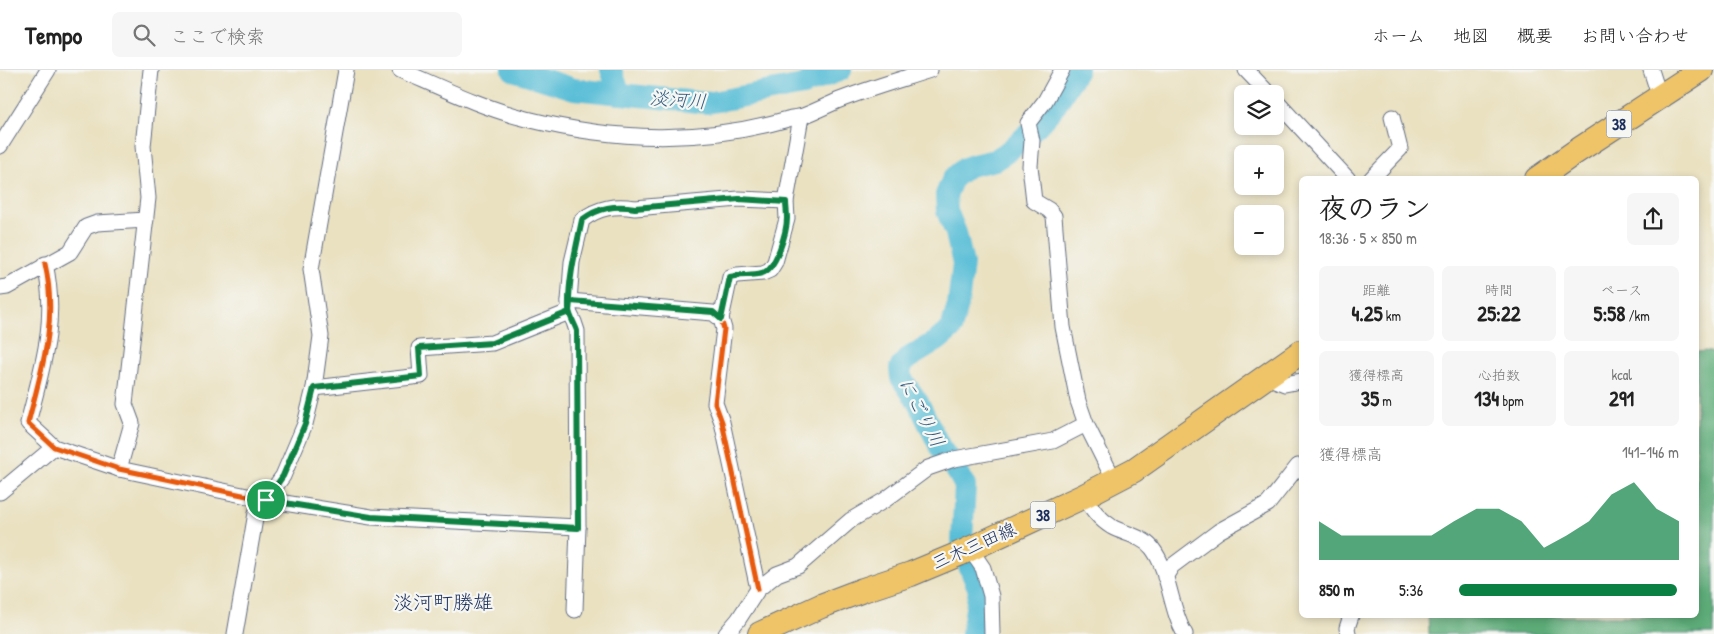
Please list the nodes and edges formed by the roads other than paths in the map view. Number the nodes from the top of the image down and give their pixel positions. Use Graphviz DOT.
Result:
graph roads {
  1 [pos="48,70"];
  2 [pos="151,70"];
  3 [pos="346,70"];
  4 [pos="400,70"];
  5 [pos="930,70"];
  6 [pos="1062,70"];
  7 [pos="1246,70"];
  8 [pos="1651,70"];
  9 [pos="1701,70"];
  10 [pos="1260,85"];
  11 [pos="1660,98"];
  12 [pos="1284,110"];
  13 [pos="801,117"];
  14 [pos="1392,117"];
  15 [pos="0,146"];
  16 [pos="1345,176"];
  17 [pos="1374,176"];
  18 [pos="1541,176"];
  19 [pos="786,202"];
  20 [pos="146,220"];
  21 [pos="46,264"];
  22 [pos="0,288"];
  23 [pos="569,306"];
  24 [pos="721,319"];
  25 [pos="1299,353"];
  26 [pos="1267,377"];
  27 [pos="1299,382"];
  28 [pos="314,388"];
  29 [pos="1086,424"];
  30 [pos="54,447"];
  31 [pos="1299,467"];
  32 [pos="119,469"];
  33 [pos="1114,480"];
  34 [pos="0,492"];
  35 [pos="1084,496"];
  36 [pos="266,500"];
  37 [pos="578,528"];
  38 [pos="970,549"];
  39 [pos="1165,577"];
  40 [pos="758,589"];
  41 [pos="575,610"];
  42 [pos="1350,618"];
  43 [pos="235,634"];
  44 [pos="726,634"];
  45 [pos="760,634"];
  46 [pos="992,634"];
  47 [pos="1185,634"];
  48 [pos="1348,634"];
  1 -- 15 [label="street"];
  2 -- 20 [label="street"];
  3 -- 28 [label="street"];
  4 -- 13 [label="street"];
  5 -- 13 [label="street"];
  6 -- 29 [label="street"];
  7 -- 10 [label="street"];
  8 -- 11 [label="street"];
  9 -- 11 [label="main road, 38"];
  11 -- 18 [label="main road, 38"];
  12 -- 16 [label="street"];
  13 -- 19 [label="street"];
  14 -- 17 [label="street"];
  19 -- 23 [label="street"];
  19 -- 24 [label="street"];
  20 -- 21 [label="street"];
  20 -- 32 [label="street"];
  21 -- 22 [label="street"];
  21 -- 30 [label="street"];
  23 -- 24 [label="street"];
  23 -- 28 [label="street"];
  23 -- 37 [label="street"];
  24 -- 40 [label="street"];
  25 -- 26 [label="main road, 三木三田線 / 38"];
  26 -- 27 [label="street"];
  26 -- 33 [label="main road, 三木三田線 / 38"];
  28 -- 36 [label="street"];
  29 -- 33 [label="street"];
  29 -- 40 [label="street"];
  30 -- 32 [label="street"];
  30 -- 34 [label="street"];
  31 -- 39 [label="street"];
  32 -- 36 [label="street"];
  33 -- 35 [label="main road, 三木三田線 / 38"];
  35 -- 38 [label="main road, 三木三田線 / 38"];
  35 -- 39 [label="street"];
  36 -- 37 [label="street"];
  36 -- 43 [label="street"];
  37 -- 41 [label="street"];
  38 -- 45 [label="main road, 三木三田線 / 38"];
  38 -- 46 [label="street"];
  39 -- 47 [label="street"];
  40 -- 44 [label="street"];
  42 -- 48 [label="street"];
}
